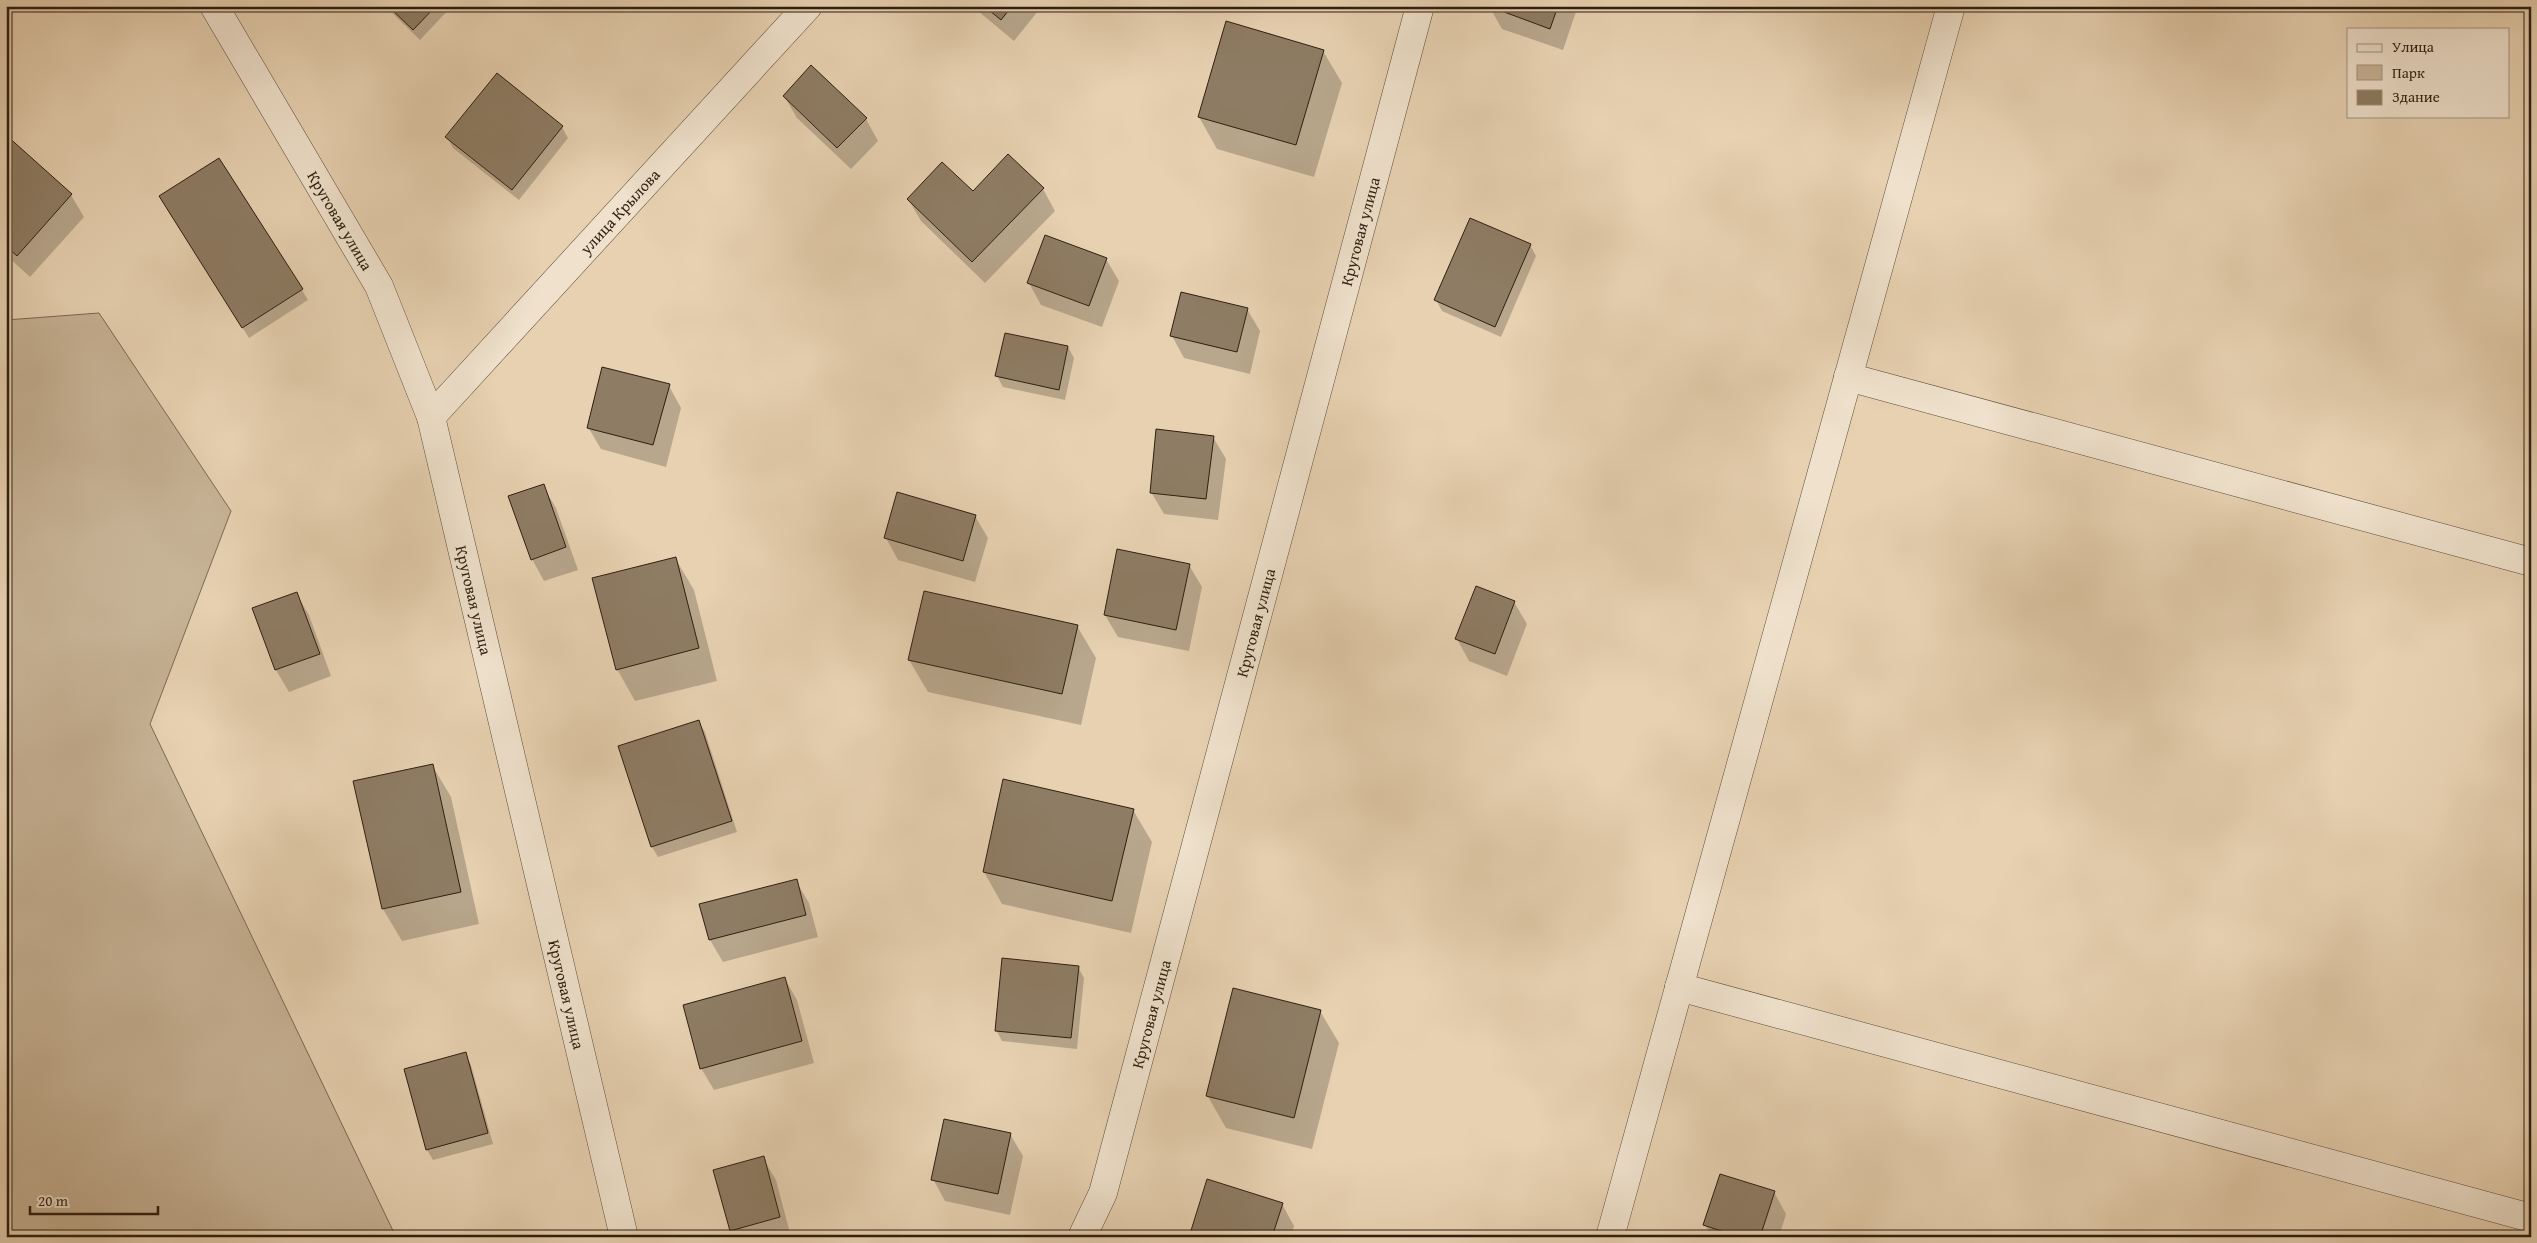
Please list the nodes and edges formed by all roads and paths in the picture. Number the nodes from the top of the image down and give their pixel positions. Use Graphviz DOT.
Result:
graph roads {
  1 [pos="214,6"];
  2 [pos="808,6"];
  3 [pos="1420,6"];
  4 [pos="1952,6"];
  5 [pos="1848,377"];
  6 [pos="431,417"];
  7 [pos="2531,562"];
  8 [pos="1679,988"];
  9 [pos="2531,1218"];
  10 [pos="624,1237"];
  11 [pos="1082,1237"];
  12 [pos="1610,1237"];
  1 -- 6 [label="street, Круговая улица"];
  2 -- 6 [label="street, улица Крылова"];
  3 -- 11 [label="street, Круговая улица"];
  4 -- 5 [label="street"];
  5 -- 7 [label="street"];
  5 -- 8 [label="street"];
  6 -- 10 [label="street, Круговая улица"];
  8 -- 9 [label="street"];
  8 -- 12 [label="street"];
}
